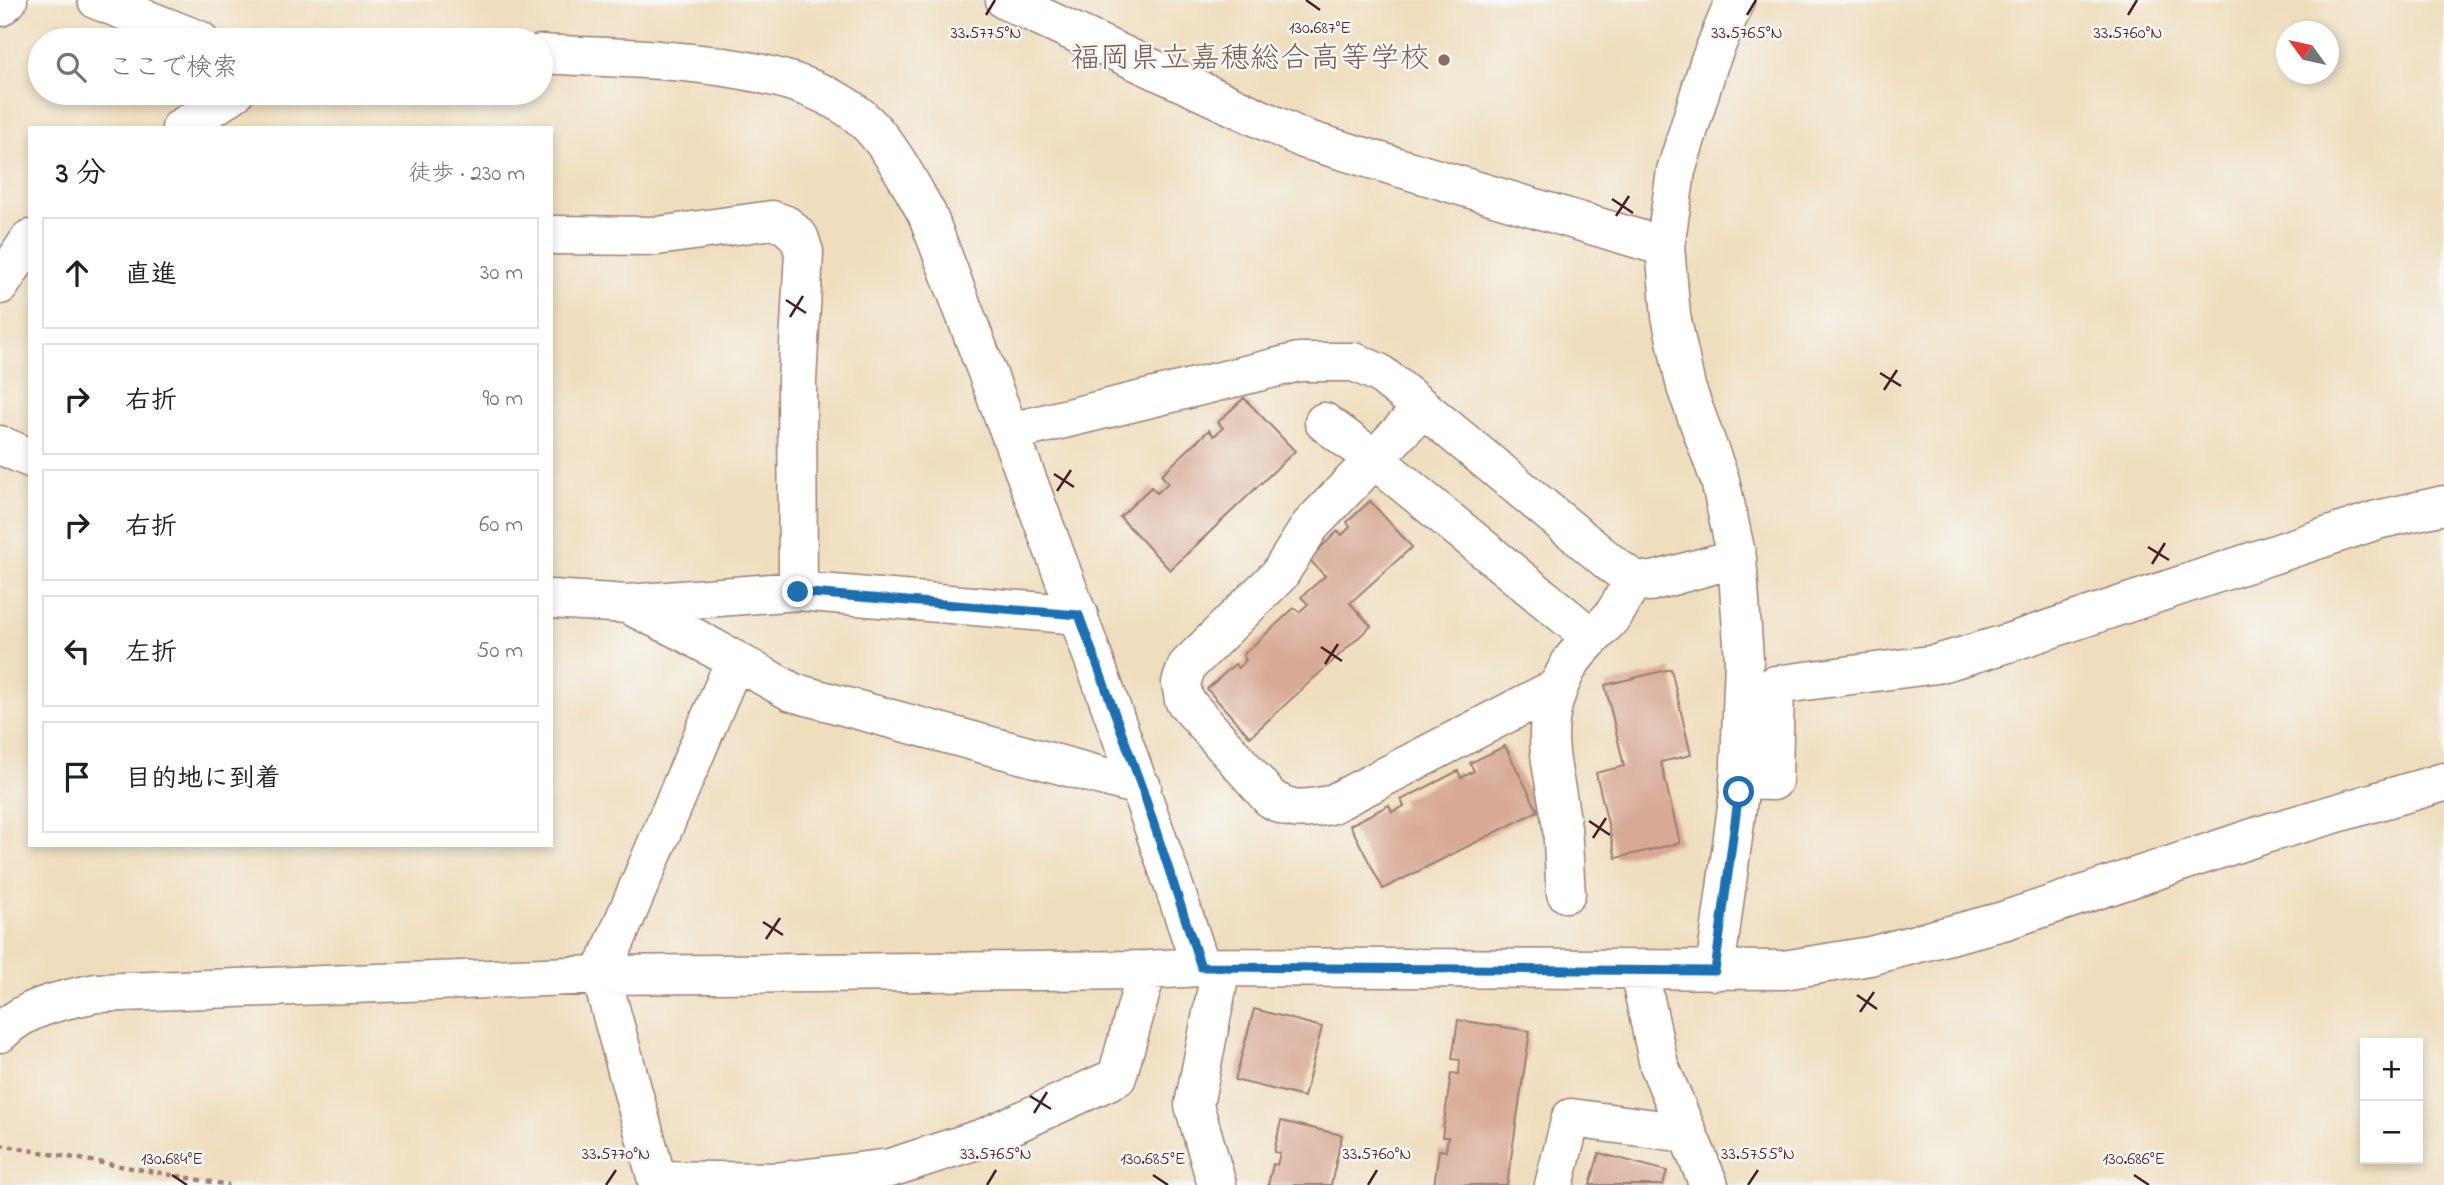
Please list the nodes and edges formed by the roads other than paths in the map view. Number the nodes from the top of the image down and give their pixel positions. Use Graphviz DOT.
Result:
graph roads {
  1 [pos="8,0"];
  2 [pos="97,0"];
  3 [pos="1005,0"];
  4 [pos="1735,0"];
  5 [pos="0,7"];
  6 [pos="168,28"];
  7 [pos="553,55"];
  8 [pos="218,105"];
  9 [pos="191,125"];
  10 [pos="553,235"];
  11 [pos="28,242"];
  12 [pos="1665,247"];
  13 [pos="0,285"];
  14 [pos="1423,408"];
  15 [pos="1324,422"];
  16 [pos="1010,432"];
  17 [pos="0,445"];
  18 [pos="28,456"];
  19 [pos="1374,459"];
  20 [pos="2444,505"];
  21 [pos="1737,558"];
  22 [pos="1633,579"];
  23 [pos="798,592"];
  24 [pos="553,599"];
  25 [pos="627,604"];
  26 [pos="1079,615"];
  27 [pos="1591,637"];
  28 [pos="736,660"];
  29 [pos="1558,687"];
  30 [pos="1740,780"];
  31 [pos="2444,782"];
  32 [pos="1142,788"];
  33 [pos="1566,893"];
  34 [pos="1211,967"];
  35 [pos="1147,970"];
  36 [pos="1639,971"];
  37 [pos="1715,971"];
  38 [pos="601,975"];
  39 [pos="0,1033"];
  40 [pos="1686,1133"];
  41 [pos="1217,1185"];
  42 [pos="1554,1185"];
  43 [pos="1709,1185"];
  1 -- 5 [label="street"];
  2 -- 6 [label="street"];
  3 -- 12 [label="street"];
  4 -- 12 [label="street"];
  7 -- 16 [label="street"];
  8 -- 9 [label="street"];
  10 -- 23 [label="street"];
  11 -- 13 [label="street"];
  12 -- 21 [label="street"];
  14 -- 16 [label="street"];
  14 -- 19 [label="street"];
  14 -- 22 [label="street"];
  15 -- 19 [label="street"];
  16 -- 26 [label="street"];
  17 -- 18 [label="street"];
  19 -- 27 [label="street"];
  19 -- 29 [label="street"];
  20 -- 30 [label="street"];
  21 -- 22 [label="street"];
  21 -- 30 [label="street"];
  22 -- 27 [label="street"];
  23 -- 25 [label="street"];
  23 -- 26 [label="street"];
  24 -- 25 [label="street"];
  25 -- 28 [label="street"];
  26 -- 32 [label="street"];
  27 -- 29 [label="street"];
  28 -- 32 [label="street"];
  28 -- 38 [label="street"];
  29 -- 33 [label="street"];
  30 -- 37 [label="street"];
  31 -- 37 [label="street"];
  32 -- 34 [label="street"];
  34 -- 35 [label="street"];
  34 -- 36 [label="street"];
  34 -- 41 [label="street"];
  35 -- 38 [label="street"];
  35 -- 38 [label="street"];
  36 -- 37 [label="street"];
  36 -- 40 [label="street"];
  38 -- 39 [label="street"];
  40 -- 42 [label="street"];
  40 -- 43 [label="street"];
}
